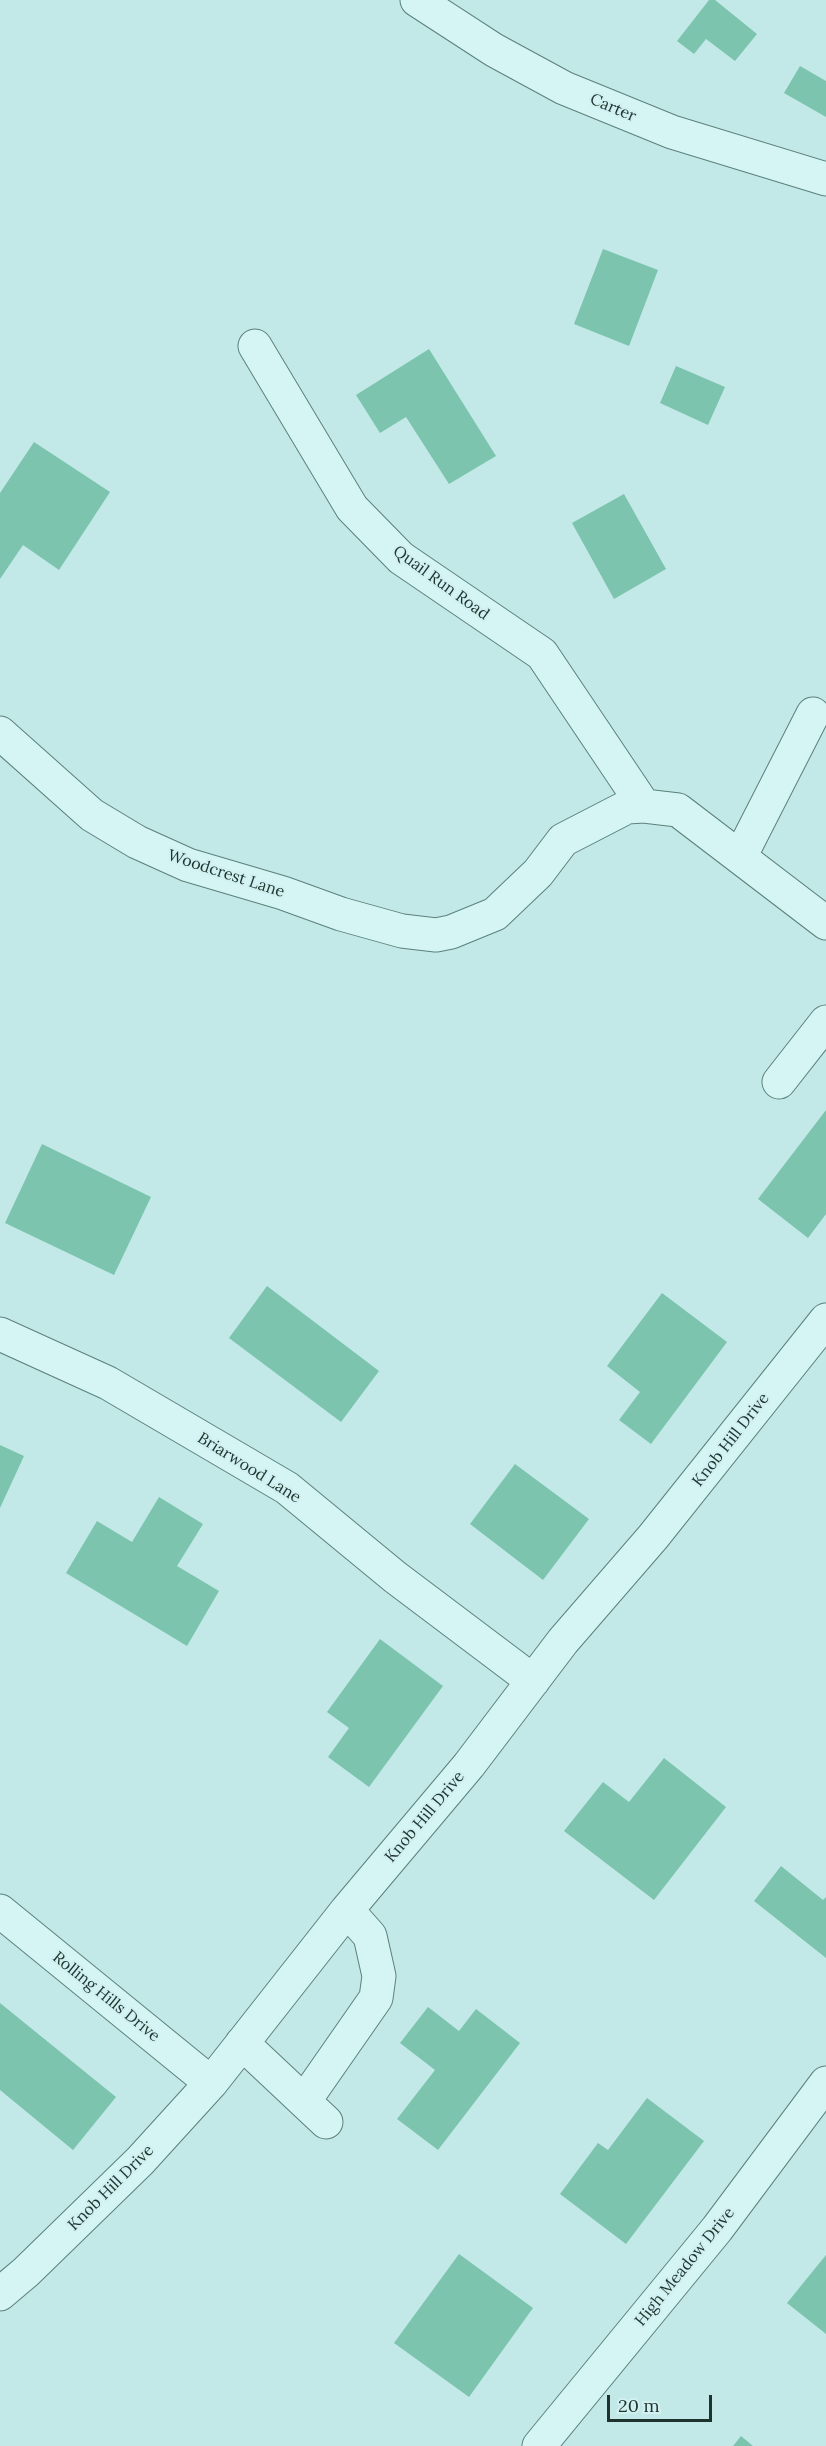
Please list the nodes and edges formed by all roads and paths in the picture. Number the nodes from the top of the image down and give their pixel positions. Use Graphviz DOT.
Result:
graph roads {
  1 [pos="417,0"];
  2 [pos="826,179"];
  3 [pos="255,346"];
  4 [pos="813,714"];
  5 [pos="0,733"];
  6 [pos="644,806"];
  7 [pos="740,857"];
  8 [pos="826,923"];
  9 [pos="826,1022"];
  10 [pos="779,1082"];
  11 [pos="824,1326"];
  12 [pos="0,1334"];
  13 [pos="533,1681"];
  14 [pos="347,1910"];
  15 [pos="0,1911"];
  16 [pos="242,2043"];
  17 [pos="211,2083"];
  18 [pos="826,2084"];
  19 [pos="0,2294"];
  20 [pos="539,2446"];
  1 -- 2 [label="street, Carter"];
  3 -- 6 [label="street, Quail Run Road"];
  4 -- 7 [label="street"];
  5 -- 6 [label="street, Woodcrest Lane"];
  6 -- 7 [label="street"];
  7 -- 8 [label="street"];
  9 -- 10 [label="street"];
  11 -- 13 [label="street, Knob Hill Drive"];
  12 -- 13 [label="street, Briarwood Lane"];
  13 -- 14 [label="street, Knob Hill Drive"];
  14 -- 16 [label="street, Knob Hill Drive"];
  14 -- 16 [label="street"];
  15 -- 17 [label="street, Rolling Hills Drive"];
  16 -- 17 [label="street, Knob Hill Drive"];
  17 -- 19 [label="street, Knob Hill Drive"];
  18 -- 20 [label="street, High Meadow Drive"];
}
